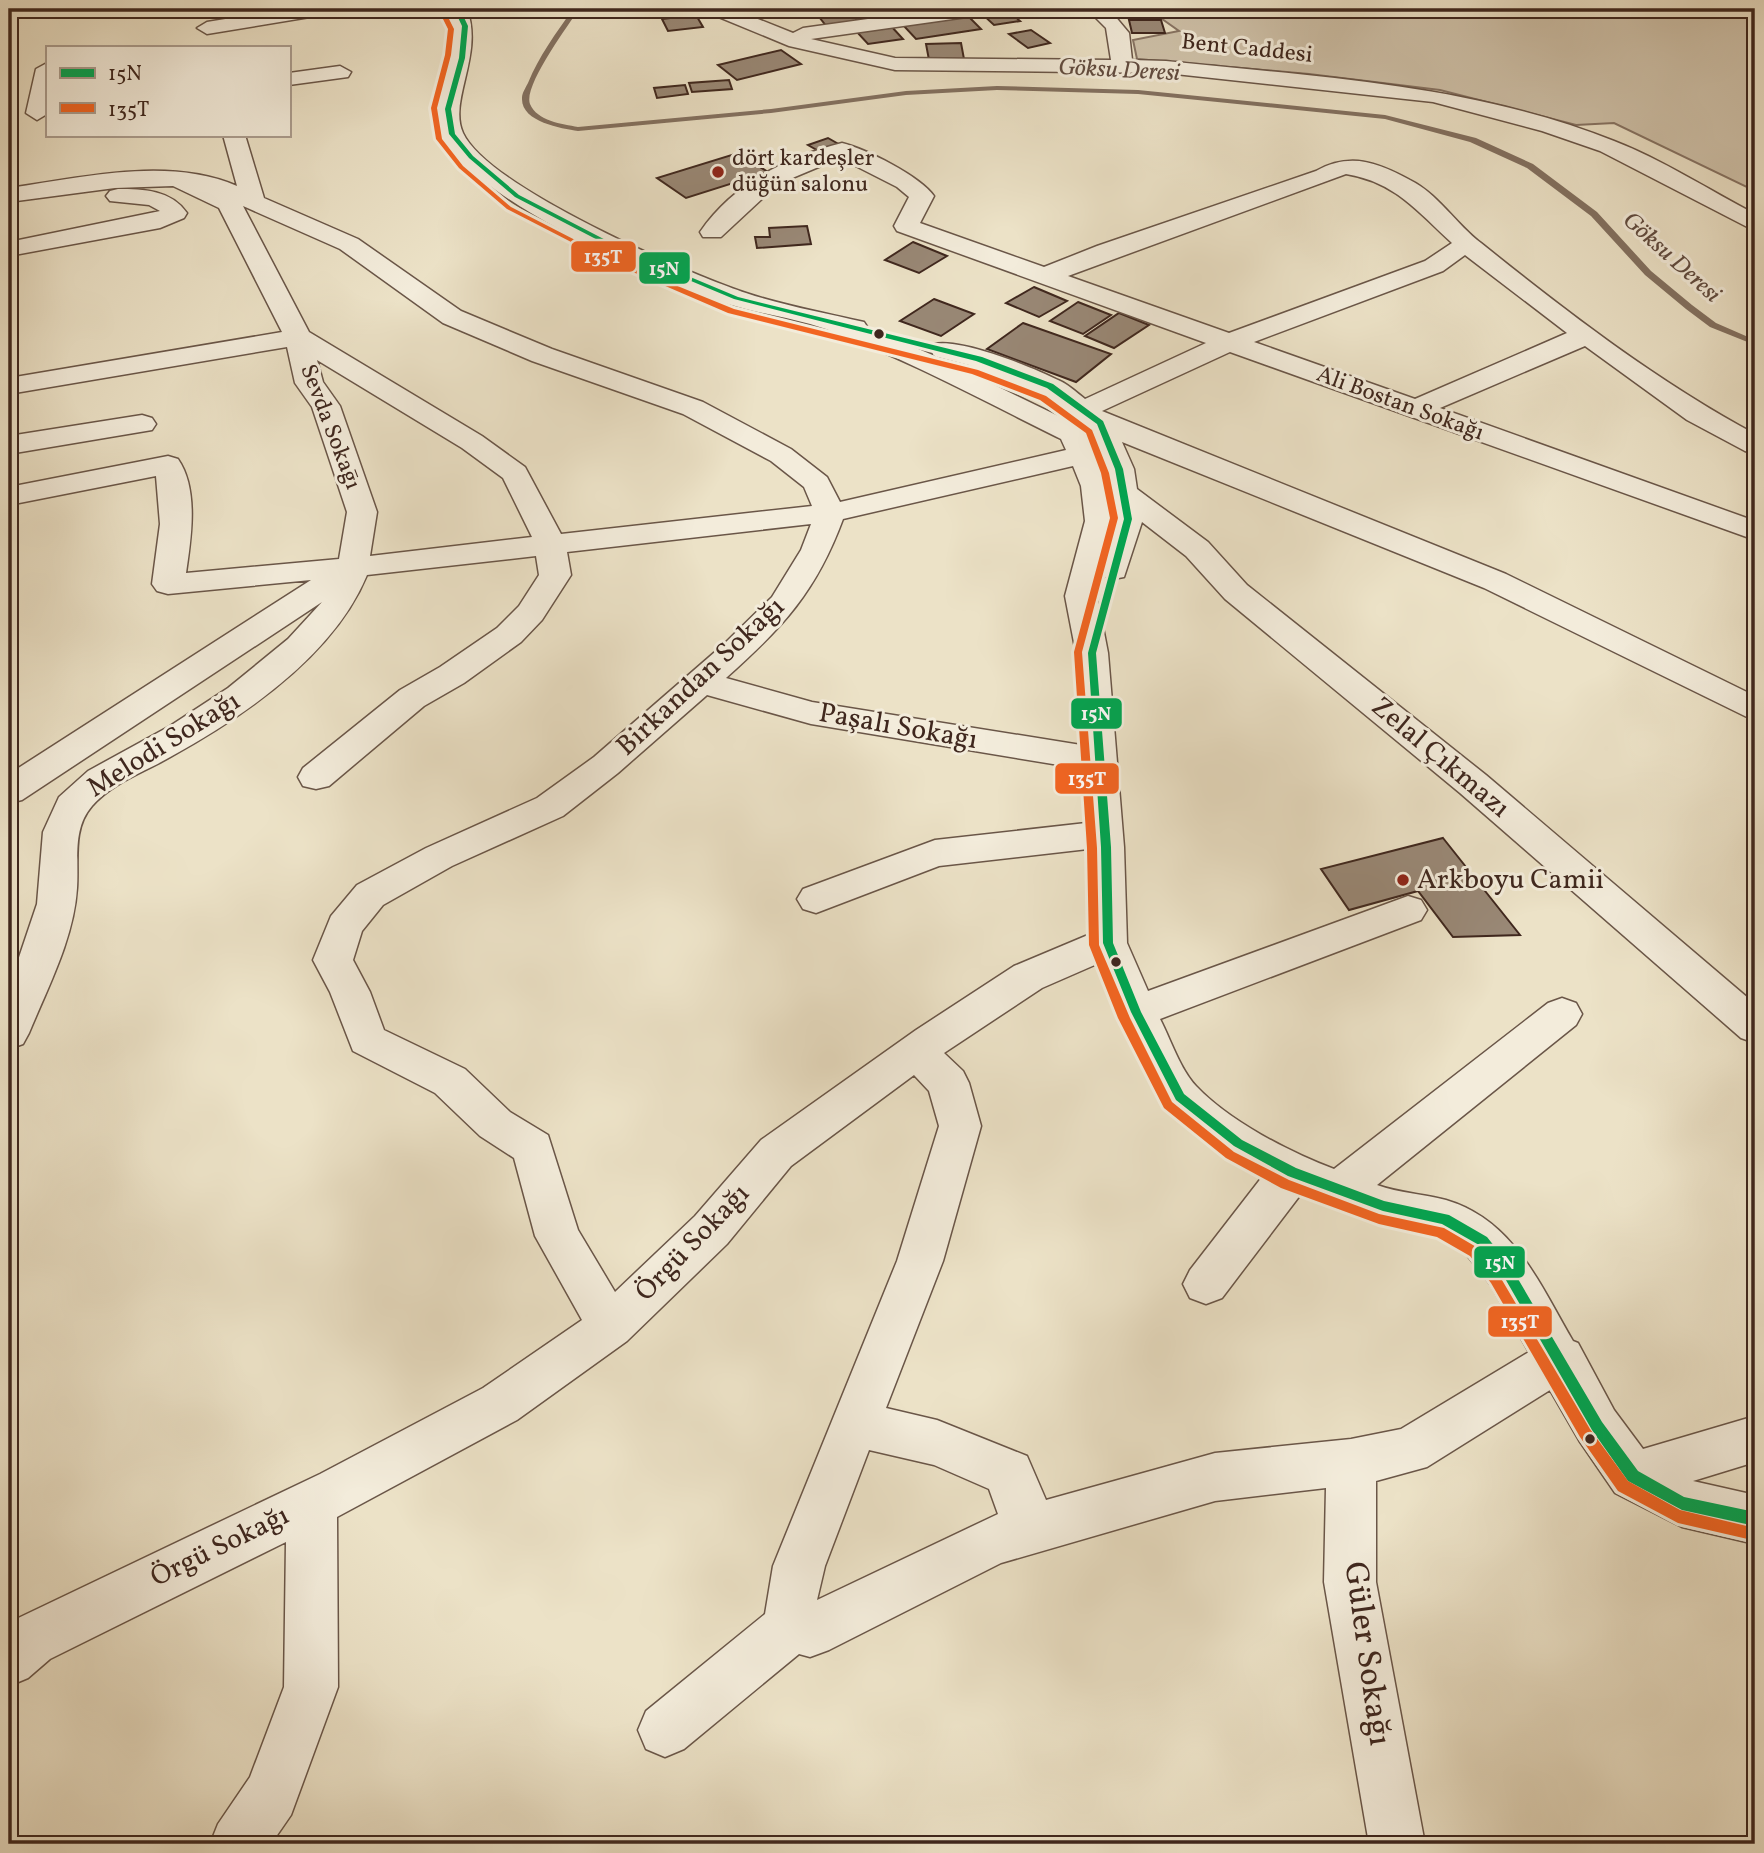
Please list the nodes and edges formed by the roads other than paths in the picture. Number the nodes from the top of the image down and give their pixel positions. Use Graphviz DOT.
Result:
graph roads {
  1 [pos="195,9"];
  2 [pos="322,9"];
  3 [pos="457,9"];
  4 [pos="716,9"];
  5 [pos="981,9"];
  6 [pos="1097,9"];
  7 [pos="783,37"];
  8 [pos="208,38"];
  9 [pos="1122,66"];
  10 [pos="46,72"];
  11 [pos="340,72"];
  12 [pos="290,79"];
  13 [pos="34,113"];
  14 [pos="234,136"];
  15 [pos="177,179"];
  16 [pos="9,195"];
  17 [pos="9,200"];
  18 [pos="253,202"];
  19 [pos="1755,224"];
  20 [pos="712,232"];
  21 [pos="1470,247"];
  22 [pos="9,250"];
  23 [pos="1045,276"];
  24 [pos="831,322"];
  25 [pos="298,337"];
  26 [pos="1590,337"];
  27 [pos="1229,342"];
  28 [pos="9,386"];
  29 [pos="1416,409"];
  30 [pos="1092,417"];
  31 [pos="142,424"];
  32 [pos="1755,445"];
  33 [pos="9,446"];
  34 [pos="1082,455"];
  35 [pos="1123,492"];
  36 [pos="9,496"];
  37 [pos="830,513"];
  38 [pos="1750,525"];
  39 [pos="550,543"];
  40 [pos="353,567"];
  41 [pos="1092,653"];
  42 [pos="701,682"];
  43 [pos="1755,710"];
  44 [pos="1098,760"];
  45 [pos="316,777"];
  46 [pos="9,791"];
  47 [pos="1105,834"];
  48 [pos="816,900"];
  49 [pos="1408,910"];
  50 [pos="1108,943"];
  51 [pos="1136,1012"];
  52 [pos="1562,1014"];
  53 [pos="1755,1027"];
  54 [pos="9,1033"];
  55 [pos="916,1051"];
  56 [pos="1292,1172"];
  57 [pos="1339,1190"];
  58 [pos="1206,1284"];
  59 [pos="611,1326"];
  60 [pos="1561,1358"];
  61 [pos="855,1424"];
  62 [pos="1755,1438"];
  63 [pos="1351,1462"];
  64 [pos="1633,1476"];
  65 [pos="312,1503"];
  66 [pos="1755,1519"];
  67 [pos="1034,1529"];
  68 [pos="792,1625"];
  69 [pos="9,1659"];
  70 [pos="665,1730"];
  71 [pos="238,1844"];
  72 [pos="1397,1844"];
  1 -- 8 [label="street"];
  2 -- 8 [label="street"];
  3 -- 24 [label="street"];
  4 -- 7 [label="street, Bent Caddesi"];
  5 -- 7 [label="street"];
  6 -- 9 [label="street"];
  7 -- 9 [label="street, Bent Caddesi"];
  9 -- 19 [label="street, Bent Caddesi"];
  10 -- 13 [label="street"];
  11 -- 12 [label="street"];
  14 -- 18 [label="street"];
  15 -- 16 [label="street, Sevda Sokaḡı"];
  15 -- 18 [label="street"];
  15 -- 25 [label="street, Sevda Sokaḡı"];
  17 -- 22 [label="street"];
  18 -- 37 [label="street"];
  20 -- 23 [label="street, Ali Bostan Sokağı"];
  21 -- 23 [label="street"];
  21 -- 26 [label="street"];
  21 -- 27 [label="street"];
  23 -- 27 [label="street, Ali Bostan Sokağı"];
  24 -- 30 [label="street"];
  24 -- 34 [label="street"];
  25 -- 28 [label="street"];
  25 -- 39 [label="street"];
  25 -- 40 [label="street, Sevda Sokaḡı"];
  26 -- 29 [label="street"];
  26 -- 32 [label="street"];
  27 -- 29 [label="street, Ali Bostan Sokağı"];
  27 -- 30 [label="street"];
  29 -- 38 [label="street, Ali Bostan Sokağı"];
  30 -- 35 [label="street"];
  30 -- 43 [label="street"];
  31 -- 33 [label="street"];
  34 -- 37 [label="street"];
  34 -- 41 [label="street"];
  35 -- 41 [label="street"];
  35 -- 53 [label="street, Zelal Çıkmazı"];
  36 -- 40 [label="street"];
  37 -- 39 [label="street"];
  37 -- 42 [label="street, Birkandan Sokağı"];
  39 -- 40 [label="street"];
  39 -- 45 [label="street"];
  40 -- 46 [label="street"];
  40 -- 54 [label="street, Melodi Sokağı"];
  41 -- 44 [label="street"];
  42 -- 44 [label="street, Paşalı Sokağı"];
  42 -- 59 [label="street, Birkandan Sokağı"];
  44 -- 47 [label="street"];
  47 -- 48 [label="street"];
  47 -- 50 [label="street"];
  49 -- 51 [label="street"];
  50 -- 51 [label="street"];
  50 -- 55 [label="street, Örgü Sokağı"];
  51 -- 56 [label="street"];
  52 -- 57 [label="street"];
  55 -- 59 [label="street, Örgü Sokağı"];
  55 -- 61 [label="street"];
  56 -- 57 [label="street"];
  56 -- 58 [label="street"];
  57 -- 60 [label="street"];
  59 -- 65 [label="street, Örgü Sokağı"];
  60 -- 63 [label="street"];
  60 -- 64 [label="street"];
  61 -- 67 [label="street"];
  61 -- 68 [label="street"];
  62 -- 64 [label="street"];
  63 -- 67 [label="street"];
  63 -- 72 [label="street, Güler Sokağı"];
  64 -- 66 [label="street"];
  65 -- 69 [label="street, Örgü Sokağı"];
  65 -- 71 [label="street"];
  67 -- 68 [label="street"];
  68 -- 70 [label="street"];
}
